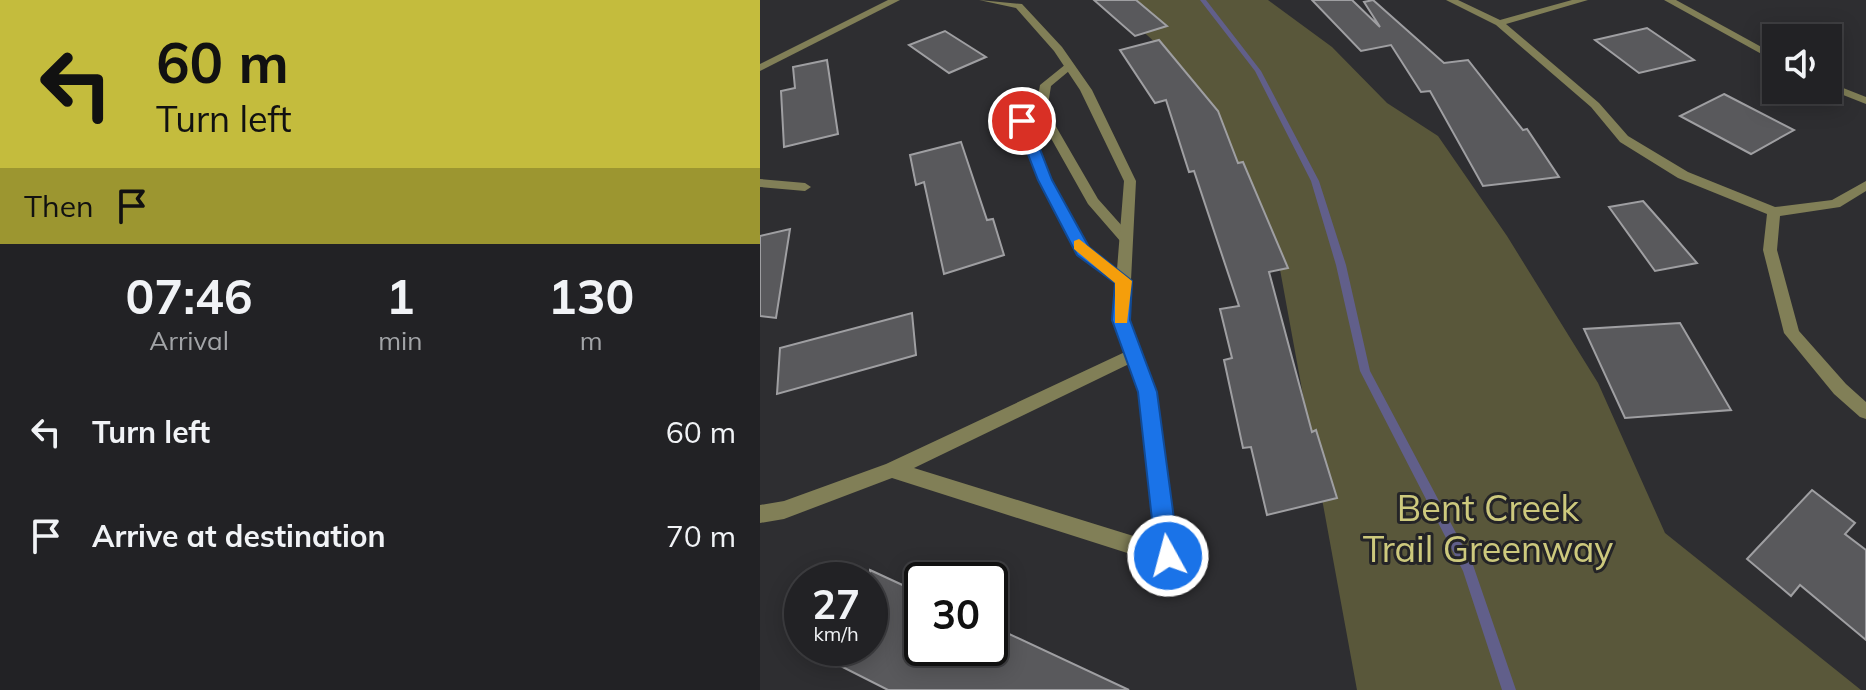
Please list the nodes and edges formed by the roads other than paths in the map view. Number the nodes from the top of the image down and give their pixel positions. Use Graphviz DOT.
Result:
graph roads {
  1 [pos="895,0"];
  2 [pos="984,0"];
  3 [pos="1451,0"];
  4 [pos="1583,0"];
  5 [pos="1669,0"];
  6 [pos="1499,23"];
  7 [pos="1762,51"];
  8 [pos="1070,66"];
  9 [pos="760,68"];
  10 [pos="1842,91"];
  11 [pos="1866,101"];
  12 [pos="1041,111"];
  13 [pos="760,183"];
  14 [pos="1866,185"];
  15 [pos="805,187"];
  16 [pos="1774,212"];
  17 [pos="1126,239"];
  18 [pos="1124,281"];
  19 [pos="1134,355"];
  20 [pos="1866,412"];
  21 [pos="892,470"];
  22 [pos="784,510"];
  23 [pos="760,514"];
  24 [pos="760,525"];
  1 -- 9 [label="street"];
  2 -- 8 [label="street"];
  3 -- 6 [label="street"];
  4 -- 6 [label="street"];
  5 -- 7 [label="street"];
  6 -- 16 [label="street"];
  8 -- 12 [label="street"];
  8 -- 17 [label="street"];
  10 -- 11 [label="street"];
  12 -- 17 [label="street"];
  12 -- 18 [label="street"];
  13 -- 15 [label="street"];
  14 -- 16 [label="street"];
  16 -- 20 [label="street"];
  17 -- 18 [label="street"];
  18 -- 19 [label="street"];
  19 -- 21 [label="street"];
  19 -- 21 [label="street"];
  21 -- 22 [label="street"];
  22 -- 23 [label="street"];
  22 -- 24 [label="street"];
}
